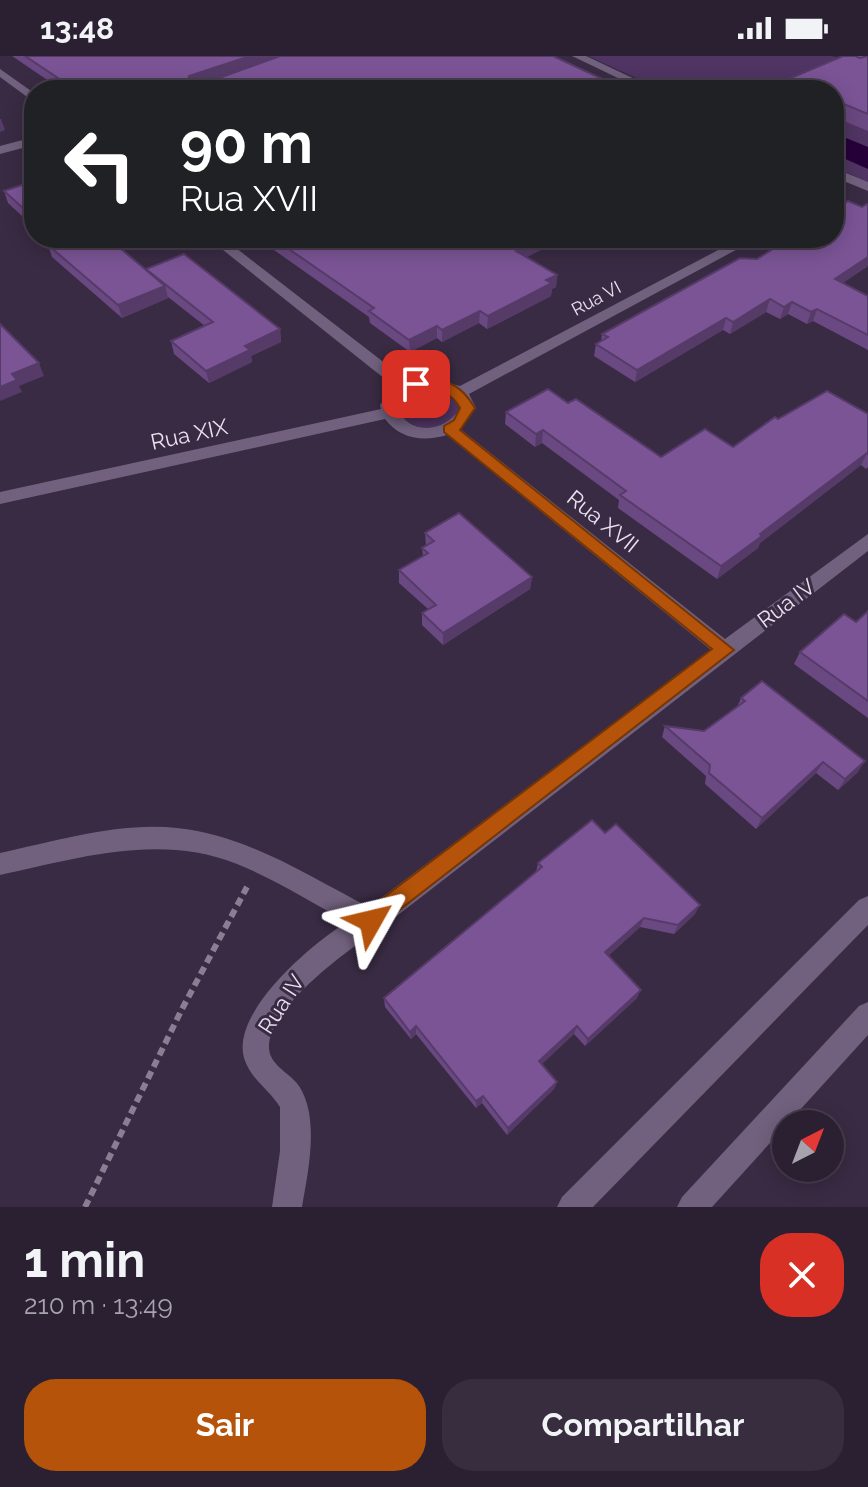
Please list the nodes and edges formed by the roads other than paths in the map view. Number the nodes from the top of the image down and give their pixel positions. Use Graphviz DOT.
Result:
graph roads {
  1 [pos="577,56"];
  2 [pos="858,56"];
  3 [pos="868,60"];
  4 [pos="0,72"];
  5 [pos="630,80"];
  6 [pos="24,91"];
  7 [pos="24,144"];
  8 [pos="0,150"];
  9 [pos="230,248"];
  10 [pos="732,248"];
  11 [pos="405,387"];
  12 [pos="459,393"];
  13 [pos="388,413"];
  14 [pos="450,429"];
  15 [pos="0,498"];
  16 [pos="868,541"];
  17 [pos="725,650"];
  18 [pos="0,864"];
  19 [pos="868,908"];
  20 [pos="371,921"];
  21 [pos="868,1015"];
  22 [pos="287,1207"];
  23 [pos="572,1207"];
  24 [pos="692,1207"];
  1 -- 5 [label="street"];
  2 -- 3 [label="street"];
  4 -- 6 [label="street"];
  7 -- 8 [label="street"];
  9 -- 11 [label="street"];
  10 -- 12 [label="street, Rua VI"];
  11 -- 12 [label="street"];
  11 -- 13 [label="street"];
  12 -- 14 [label="street"];
  13 -- 14 [label="street"];
  13 -- 15 [label="street, Rua XIX"];
  14 -- 17 [label="street, Rua XVII"];
  16 -- 17 [label="street, Rua IV"];
  17 -- 20 [label="street, Rua IV"];
  18 -- 20 [label="street"];
  19 -- 23 [label="street"];
  20 -- 22 [label="street, Rua IV"];
  21 -- 24 [label="street"];
}
